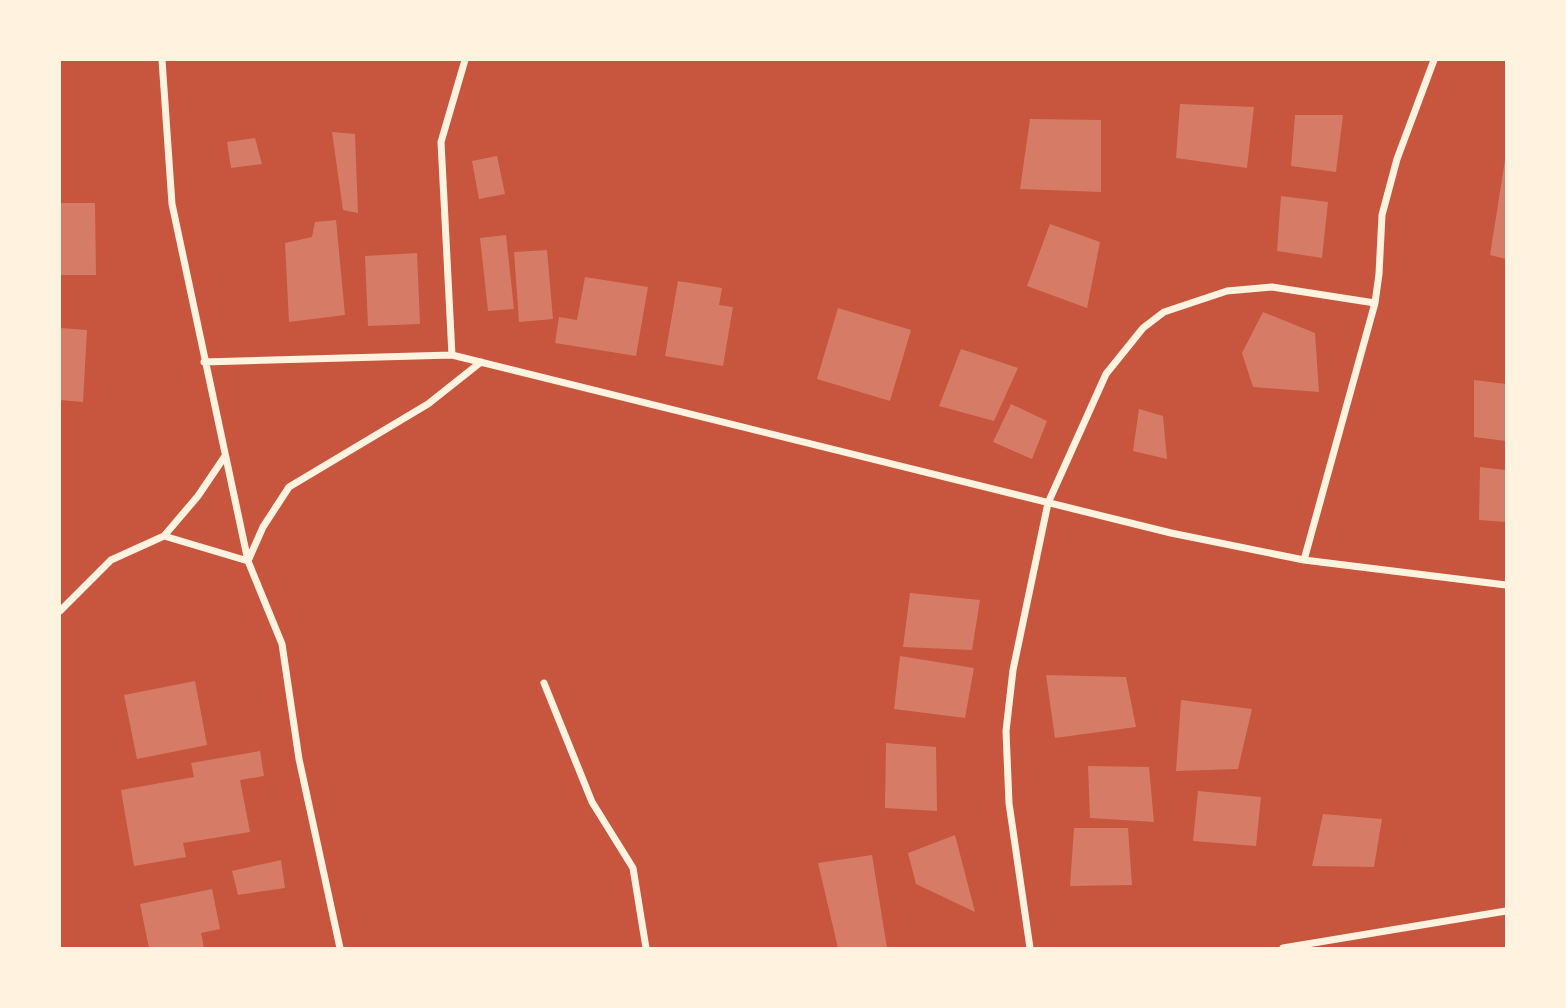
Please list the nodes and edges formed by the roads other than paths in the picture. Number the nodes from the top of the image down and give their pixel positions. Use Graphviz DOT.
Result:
graph roads {
  1 [pos="162,60"];
  2 [pos="465,60"];
  3 [pos="1434,60"];
  4 [pos="1375,303"];
  5 [pos="452,355"];
  6 [pos="204,362"];
  7 [pos="481,362"];
  8 [pos="225,456"];
  9 [pos="1048,503"];
  10 [pos="163,536"];
  11 [pos="1304,560"];
  12 [pos="248,561"];
  13 [pos="1507,585"];
  14 [pos="60,611"];
  15 [pos="544,683"];
  16 [pos="1507,911"];
  17 [pos="340,948"];
  18 [pos="646,948"];
  19 [pos="1030,948"];
  20 [pos="1283,948"];
  1 -- 6 [label="street"];
  2 -- 5 [label="street"];
  3 -- 4 [label="street"];
  4 -- 9 [label="street"];
  4 -- 11 [label="street"];
  5 -- 6 [label="street"];
  5 -- 7 [label="street"];
  6 -- 8 [label="street"];
  7 -- 9 [label="street"];
  7 -- 12 [label="street"];
  8 -- 10 [label="street"];
  8 -- 12 [label="street"];
  9 -- 11 [label="street"];
  9 -- 19 [label="street"];
  10 -- 12 [label="street"];
  10 -- 14 [label="street"];
  11 -- 13 [label="street"];
  12 -- 17 [label="street"];
  15 -- 18 [label="street"];
  16 -- 20 [label="street"];
}
